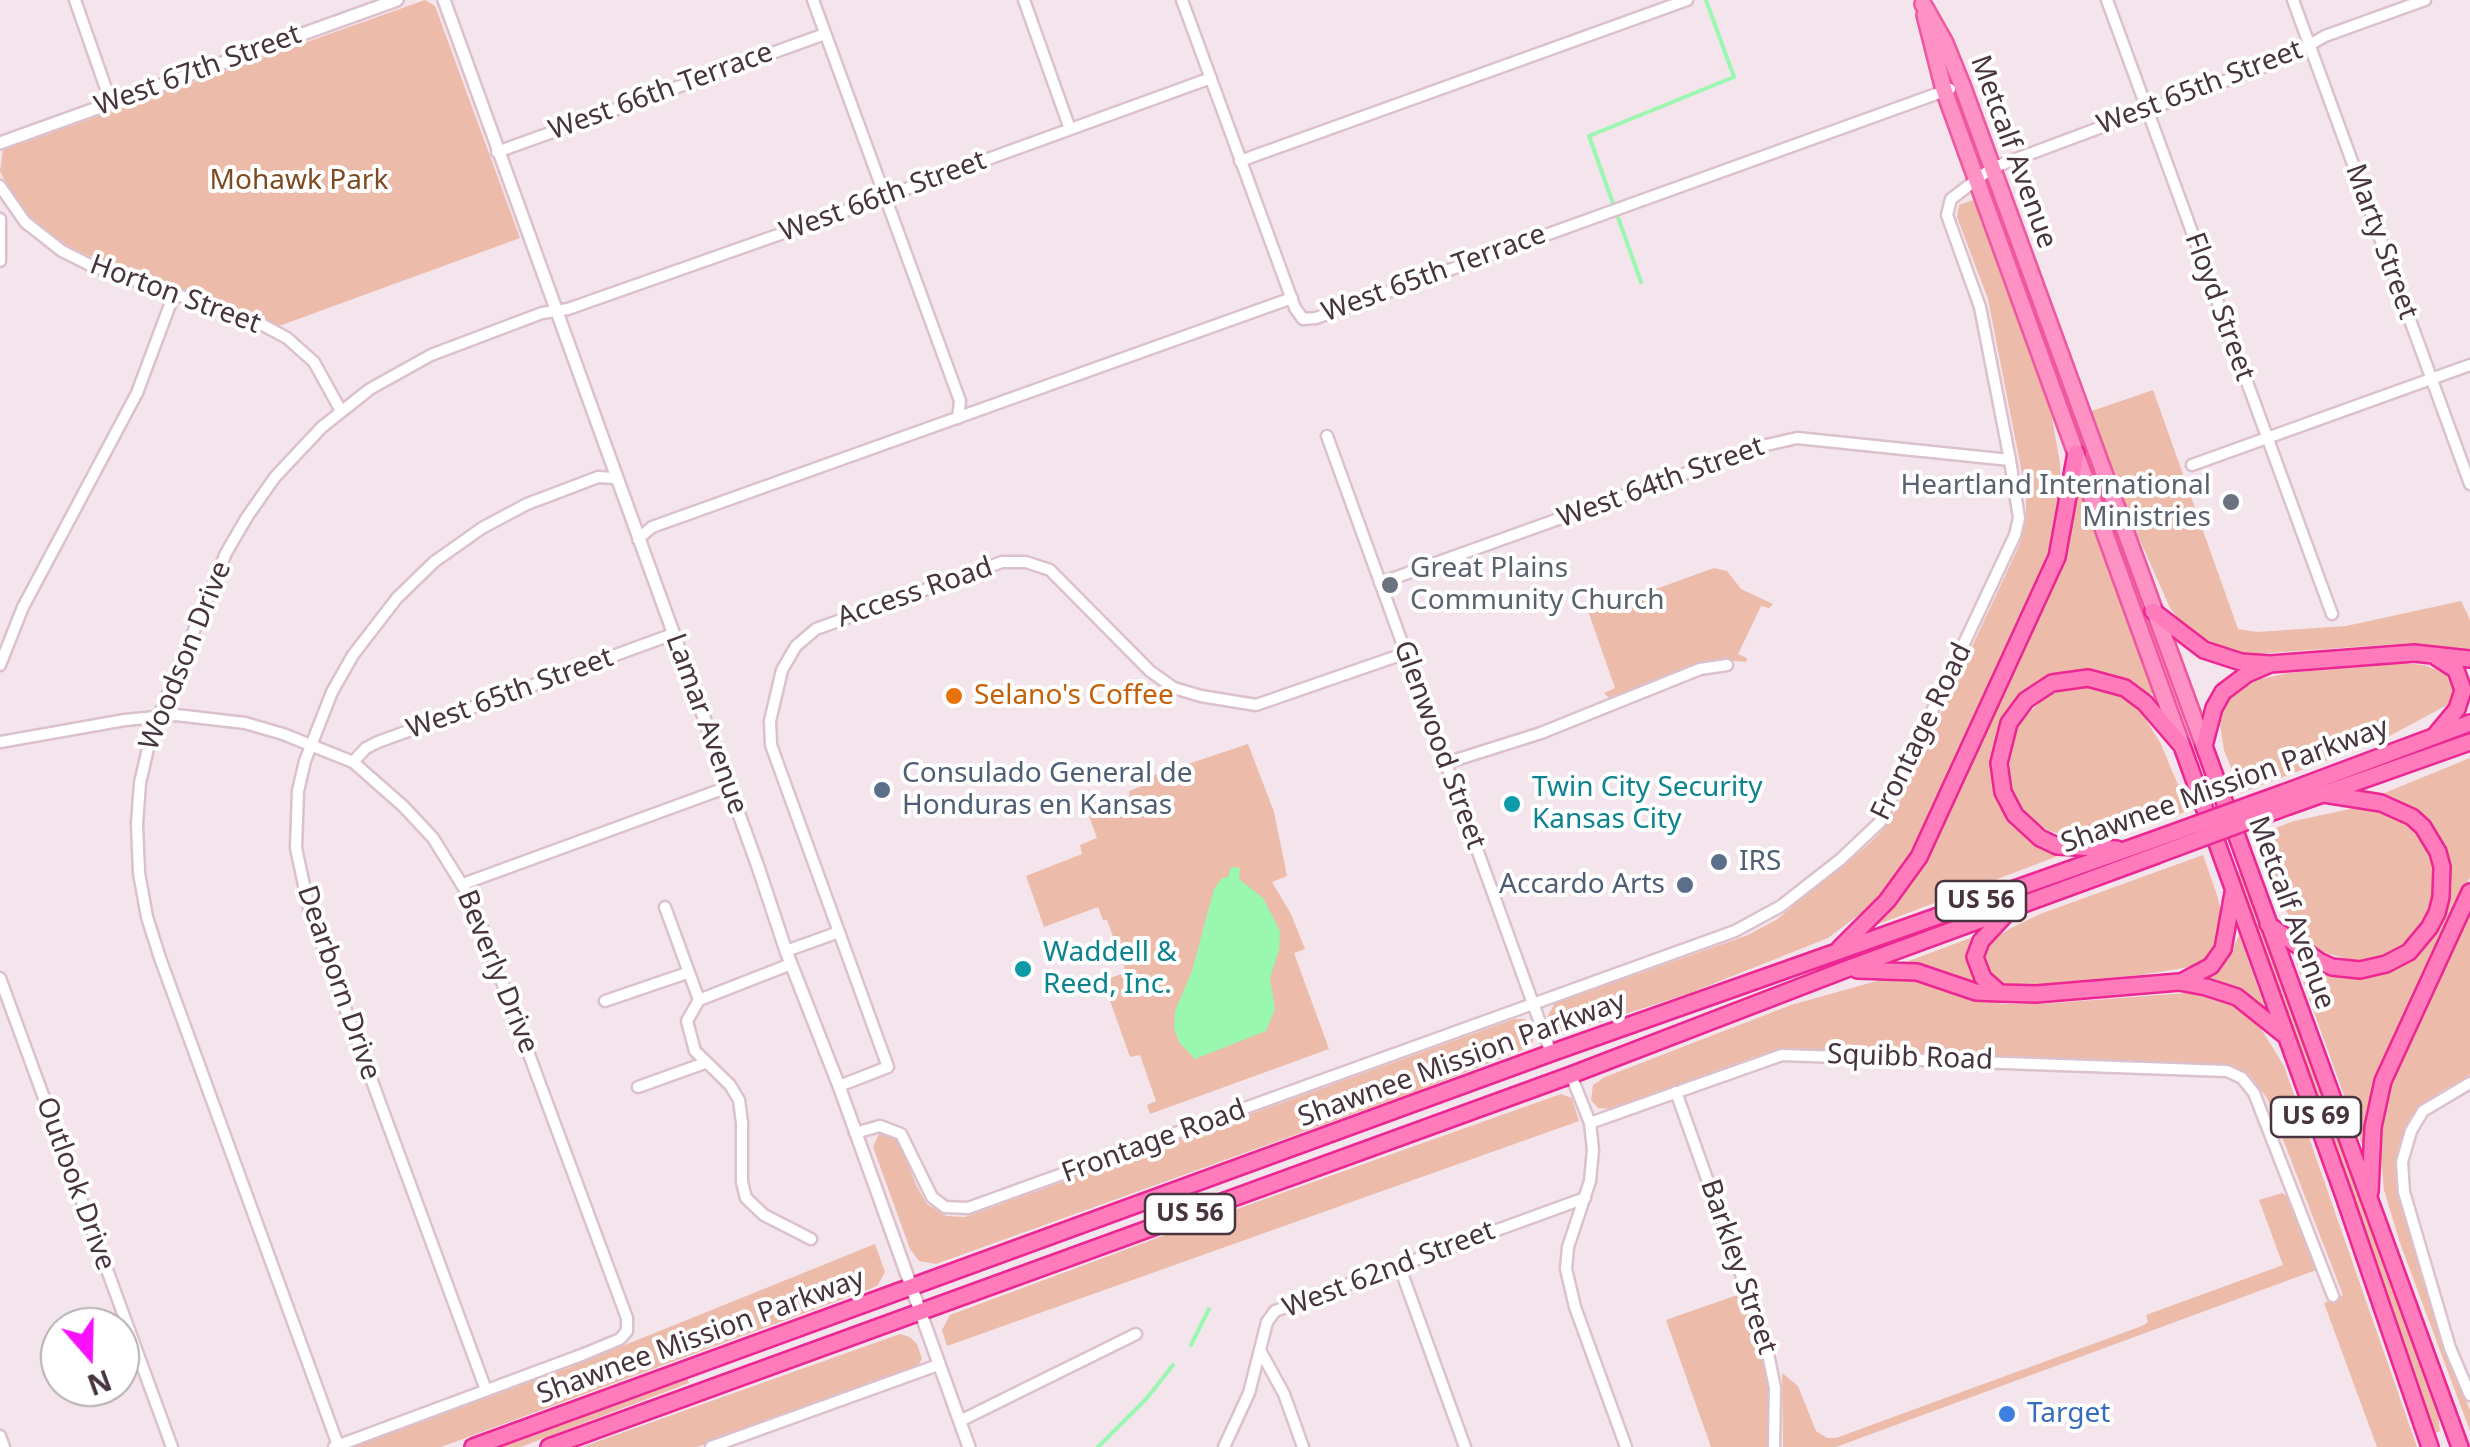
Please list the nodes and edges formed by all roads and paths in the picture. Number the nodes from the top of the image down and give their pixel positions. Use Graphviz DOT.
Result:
graph roads {
  1 [pos="75,0"];
  2 [pos="396,0"];
  3 [pos="444,0"];
  4 [pos="813,0"];
  5 [pos="1024,0"];
  6 [pos="1182,0"];
  7 [pos="1686,0"];
  8 [pos="2107,0"];
  9 [pos="2293,0"];
  10 [pos="2426,0"];
  11 [pos="1922,2"];
  12 [pos="825,34"];
  13 [pos="2310,47"];
  14 [pos="1211,78"];
  15 [pos="1962,85"];
  16 [pos="1944,90"];
  17 [pos="110,103"];
  18 [pos="2147,109"];
  19 [pos="1070,130"];
  20 [pos="0,143"];
  21 [pos="497,152"];
  22 [pos="1240,161"];
  23 [pos="1992,168"];
  24 [pos="1976,180"];
  25 [pos="0,186"];
  26 [pos="885,196"];
  27 [pos="0,219"];
  28 [pos="25,222"];
  29 [pos="1,232"];
  30 [pos="0,261"];
  31 [pos="174,294"];
  32 [pos="1292,298"];
  33 [pos="555,311"];
  34 [pos="2470,365"];
  35 [pos="2431,379"];
  36 [pos="341,411"];
  37 [pos="958,418"];
  38 [pos="1327,436"];
  39 [pos="2266,438"];
  40 [pos="2076,453"];
  41 [pos="2010,460"];
  42 [pos="2192,465"];
  43 [pos="614,478"];
  44 [pos="2470,484"];
  45 [pos="638,540"];
  46 [pos="1380,583"];
  47 [pos="2153,610"];
  48 [pos="2332,614"];
  49 [pos="673,634"];
  50 [pos="1406,653"];
  51 [pos="2435,656"];
  52 [pos="2470,659"];
  53 [pos="2270,664"];
  54 [pos="0,665"];
  55 [pos="1727,665"];
  56 [pos="157,719"];
  57 [pos="2470,723"];
  58 [pos="2435,736"];
  59 [pos="0,742"];
  60 [pos="2470,742"];
  61 [pos="310,744"];
  62 [pos="2182,746"];
  63 [pos="2204,746"];
  64 [pos="354,762"];
  65 [pos="1446,763"];
  66 [pos="728,787"];
  67 [pos="2324,794"];
  68 [pos="2286,800"];
  69 [pos="2155,848"];
  70 [pos="2126,850"];
  71 [pos="463,884"];
  72 [pos="2234,889"];
  73 [pos="2470,892"];
  74 [pos="665,908"];
  75 [pos="2012,908"];
  76 [pos="2268,924"];
  77 [pos="839,932"];
  78 [pos="786,952"];
  79 [pos="1836,952"];
  80 [pos="790,964"];
  81 [pos="1844,970"];
  82 [pos="687,972"];
  83 [pos="0,978"];
  84 [pos="2180,982"];
  85 [pos="2000,994"];
  86 [pos="698,1000"];
  87 [pos="605,1002"];
  88 [pos="1532,1006"];
  89 [pos="2287,1037"];
  90 [pos="1593,1038"];
  91 [pos="1551,1053"];
  92 [pos="705,1063"];
  93 [pos="1571,1075"];
  94 [pos="2470,1083"];
  95 [pos="838,1086"];
  96 [pos="638,1087"];
  97 [pos="1531,1089"];
  98 [pos="1676,1092"];
  99 [pos="1590,1123"];
  100 [pos="855,1133"];
  101 [pos="1585,1198"];
  102 [pos="2370,1201"];
  103 [pos="811,1238"];
  104 [pos="1399,1265"];
  105 [pos="910,1288"];
  106 [pos="2334,1296"];
  107 [pos="918,1313"];
  108 [pos="1136,1334"];
  109 [pos="1260,1350"];
  110 [pos="938,1365"];
  111 [pos="486,1390"];
  112 [pos="2470,1394"];
  113 [pos="2443,1397"];
  114 [pos="960,1421"];
  115 [pos="0,1436"];
  116 [pos="336,1446"];
  117 [pos="4,1447"];
  118 [pos="172,1447"];
  119 [pos="473,1447"];
  120 [pos="548,1447"];
  121 [pos="711,1447"];
  122 [pos="970,1447"];
  123 [pos="1224,1447"];
  124 [pos="1303,1447"];
  125 [pos="1465,1447"];
  126 [pos="1626,1447"];
  127 [pos="1774,1447"];
  128 [pos="2430,1447"];
  129 [pos="2446,1447"];
  130 [pos="2460,1447"];
  1 -- 17 [label="street"];
  2 -- 17 [label="street, West 67th Street"];
  3 -- 21 [label="street, Lamar Avenue"];
  4 -- 12 [label="street"];
  5 -- 19 [label="street"];
  6 -- 14 [label="street"];
  7 -- 22 [label="street"];
  8 -- 18 [label="street, Floyd Street"];
  9 -- 13 [label="street, Marty Street"];
  10 -- 13 [label="street, West 65th Street"];
  11 -- 15 [label="main road, Metcalf Avenue"];
  11 -- 16 [label="main road, Metcalf Avenue"];
  12 -- 21 [label="street, West 66th Terrace"];
  12 -- 26 [label="street"];
  13 -- 18 [label="street, West 65th Street"];
  13 -- 35 [label="street, Marty Street"];
  14 -- 19 [label="street, West 66th Street"];
  14 -- 22 [label="street"];
  15 -- 16 [label="street, West 65th Terrace"];
  15 -- 23 [label="main road, Metcalf Avenue"];
  16 -- 24 [label="main road, Metcalf Avenue"];
  16 -- 32 [label="street, West 65th Terrace"];
  17 -- 20 [label="street, West 67th Street"];
  18 -- 23 [label="street, West 65th Street"];
  18 -- 39 [label="street, Floyd Street"];
  19 -- 26 [label="street, West 66th Street"];
  21 -- 33 [label="street, Lamar Avenue"];
  22 -- 32 [label="street"];
  23 -- 24 [label="street, West 65th Street"];
  23 -- 47 [label="main road, Metcalf Avenue"];
  24 -- 40 [label="main road, Metcalf Avenue"];
  24 -- 41 [label="street, Frontage Road"];
  25 -- 28 [label="street, Horton Street"];
  26 -- 33 [label="street, West 66th Street"];
  26 -- 37 [label="street"];
  27 -- 29 [label="street"];
  28 -- 29 [label="street"];
  28 -- 31 [label="street, Horton Street"];
  29 -- 30 [label="street"];
  31 -- 36 [label="street, Horton Street"];
  31 -- 54 [label="street"];
  32 -- 37 [label="street, West 65th Terrace"];
  33 -- 36 [label="street, Woodson Drive"];
  33 -- 43 [label="street, Lamar Avenue"];
  34 -- 35 [label="street"];
  35 -- 39 [label="street"];
  35 -- 44 [label="street, Marty Street"];
  36 -- 56 [label="street, Woodson Drive"];
  37 -- 45 [label="street, West 65th Terrace"];
  38 -- 46 [label="street, Glenwood Street"];
  39 -- 42 [label="street"];
  39 -- 48 [label="street, Floyd Street"];
  40 -- 62 [label="main road, Metcalf Avenue"];
  40 -- 79 [label="highway"];
  41 -- 46 [label="street, West 64th Street"];
  41 -- 88 [label="street, Frontage Road"];
  43 -- 45 [label="street, Lamar Avenue"];
  43 -- 61 [label="street, Dearborn Drive"];
  45 -- 49 [label="street, Lamar Avenue"];
  46 -- 50 [label="street, Glenwood Street"];
  47 -- 53 [label="highway"];
  47 -- 63 [label="main road, Metcalf Avenue"];
  49 -- 64 [label="street, West 65th Street"];
  49 -- 66 [label="street, Lamar Avenue"];
  50 -- 65 [label="street, Glenwood Street"];
  50 -- 77 [label="street, Access Road"];
  51 -- 52 [label="highway"];
  51 -- 53 [label="highway"];
  51 -- 58 [label="highway"];
  53 -- 63 [label="highway"];
  55 -- 65 [label="street"];
  56 -- 59 [label="street, Beverly Drive"];
  56 -- 61 [label="street, Beverly Drive"];
  56 -- 116 [label="street, Woodson Drive"];
  57 -- 58 [label="highway, Shawnee Mission Parkway / US 56"];
  58 -- 68 [label="highway, Shawnee Mission Parkway / US 56"];
  60 -- 67 [label="highway, Shawnee Mission Parkway / US 56"];
  61 -- 64 [label="street, Beverly Drive"];
  61 -- 111 [label="street, Dearborn Drive"];
  62 -- 70 [label="highway, US 69"];
  62 -- 72 [label="highway, Metcalf Avenue / US 69"];
  63 -- 76 [label="highway, Metcalf Avenue"];
  64 -- 71 [label="street, Beverly Drive"];
  65 -- 88 [label="street, Glenwood Street"];
  66 -- 71 [label="street"];
  66 -- 78 [label="street, Lamar Avenue"];
  67 -- 68 [label="highway, Shawnee Mission Parkway / US 56"];
  67 -- 76 [label="highway"];
  68 -- 69 [label="highway, Shawnee Mission Parkway / US 56, bridge"];
  69 -- 70 [label="highway, Shawnee Mission Parkway / US 56"];
  69 -- 75 [label="highway, Shawnee Mission Parkway / US 56"];
  70 -- 79 [label="highway, Shawnee Mission Parkway / US 56"];
  71 -- 111 [label="street, Beverly Drive"];
  72 -- 84 [label="highway"];
  72 -- 89 [label="highway, Metcalf Avenue / US 69"];
  73 -- 102 [label="highway, US 69"];
  74 -- 82 [label="street"];
  75 -- 81 [label="highway, Shawnee Mission Parkway / US 56"];
  75 -- 85 [label="highway"];
  76 -- 102 [label="highway, Metcalf Avenue"];
  77 -- 78 [label="street"];
  77 -- 95 [label="street, Access Road"];
  78 -- 80 [label="street, Lamar Avenue"];
  79 -- 90 [label="highway, Shawnee Mission Parkway / US 56"];
  80 -- 86 [label="street"];
  80 -- 95 [label="street, Lamar Avenue"];
  81 -- 85 [label="highway"];
  81 -- 93 [label="highway, Shawnee Mission Parkway / US 56"];
  82 -- 86 [label="street"];
  82 -- 87 [label="street"];
  83 -- 118 [label="street, Outlook Drive"];
  84 -- 85 [label="highway"];
  84 -- 89 [label="highway"];
  86 -- 92 [label="street"];
  88 -- 91 [label="street, Glenwood Street"];
  88 -- 100 [label="street, Frontage Road"];
  89 -- 128 [label="highway, Metcalf Avenue / US 69"];
  90 -- 91 [label="highway, Shawnee Mission Parkway / US 56"];
  90 -- 93 [label="highway"];
  91 -- 97 [label="highway"];
  91 -- 105 [label="highway, Shawnee Mission Parkway / US 56"];
  92 -- 96 [label="street"];
  92 -- 103 [label="street"];
  93 -- 97 [label="highway, Shawnee Mission Parkway / US 56"];
  93 -- 99 [label="street"];
  94 -- 112 [label="street"];
  95 -- 100 [label="street, Lamar Avenue"];
  97 -- 107 [label="highway, Shawnee Mission Parkway / US 56"];
  98 -- 99 [label="street"];
  98 -- 106 [label="street, Squibb Road"];
  98 -- 127 [label="street, Barkley Street"];
  99 -- 101 [label="street"];
  100 -- 105 [label="street, Lamar Avenue"];
  101 -- 104 [label="street, West 62nd Street"];
  101 -- 126 [label="street"];
  102 -- 113 [label="highway, Metcalf Avenue / US 69"];
  104 -- 109 [label="street, West 62nd Street"];
  104 -- 125 [label="street"];
  105 -- 107 [label="street, Lamar Avenue"];
  105 -- 119 [label="highway, Shawnee Mission Parkway / US 56"];
  107 -- 110 [label="street, Lamar Avenue"];
  107 -- 120 [label="highway, Shawnee Mission Parkway / US 56"];
  108 -- 114 [label="street"];
  109 -- 123 [label="street, West 62nd Street"];
  109 -- 124 [label="street"];
  110 -- 114 [label="street, Lamar Avenue"];
  110 -- 121 [label="street"];
  111 -- 116 [label="street"];
  113 -- 129 [label="highway"];
  113 -- 130 [label="highway, Metcalf Avenue / US 69"];
  114 -- 122 [label="street, Lamar Avenue"];
  115 -- 117 [label="street"];
}
